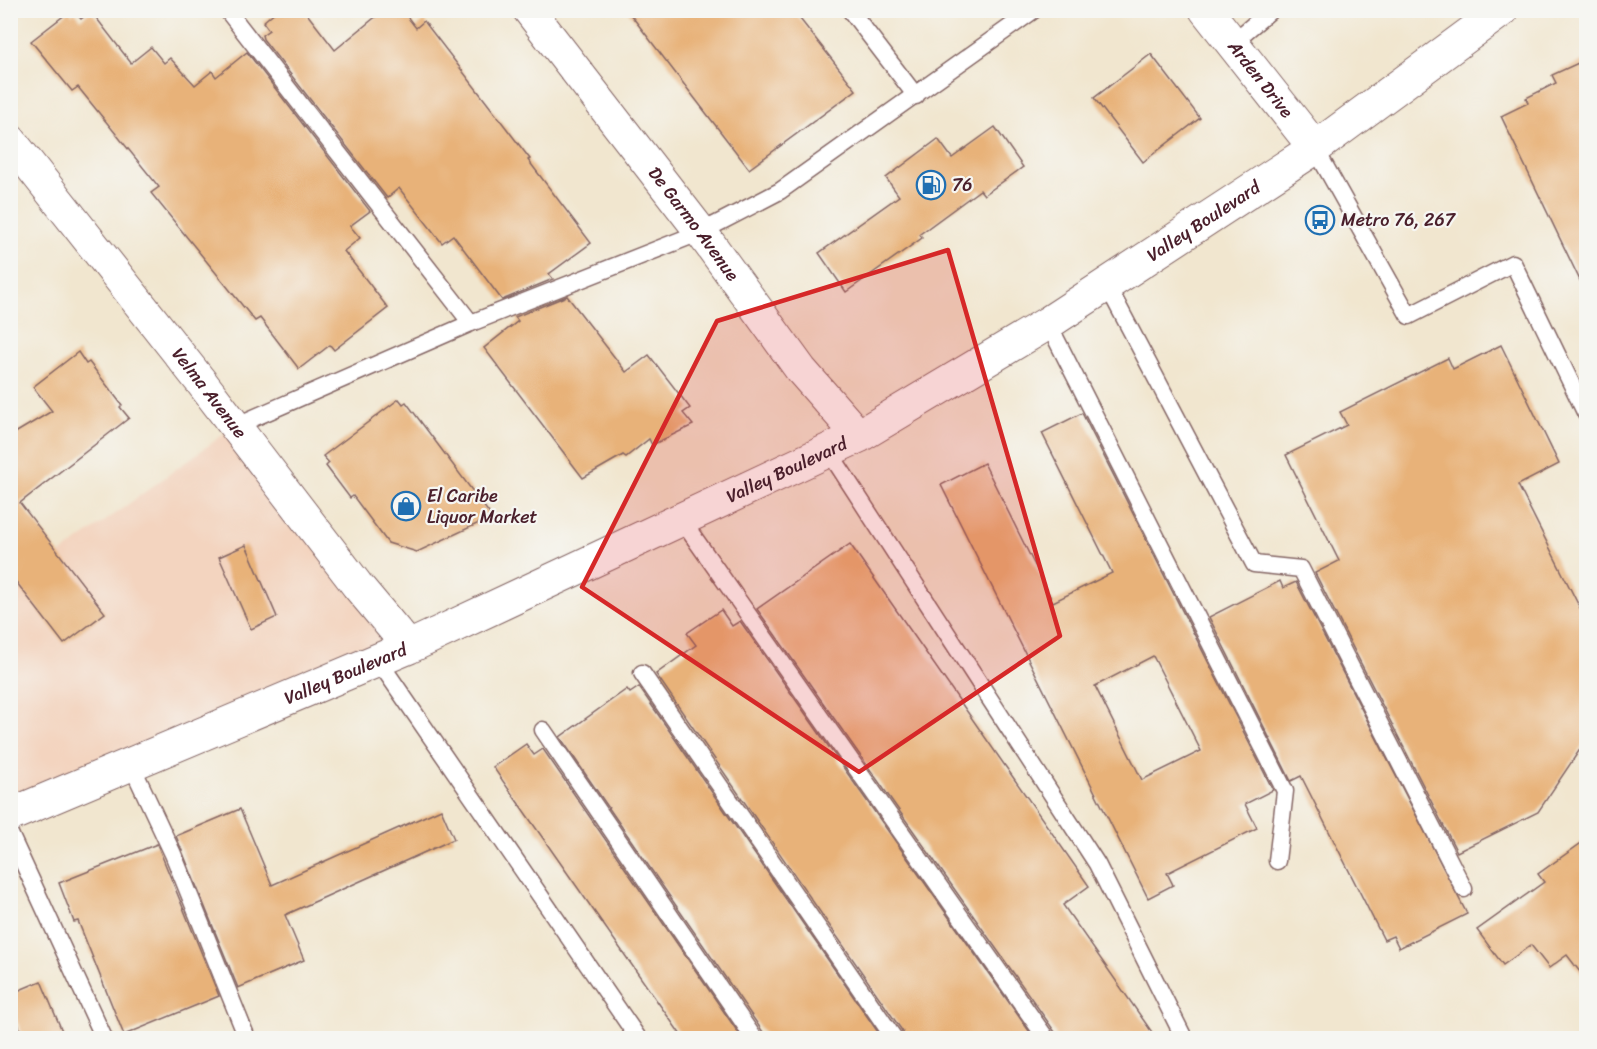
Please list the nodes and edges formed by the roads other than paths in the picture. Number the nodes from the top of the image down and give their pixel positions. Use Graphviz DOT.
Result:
graph roads {
  1 [pos="227,10"];
  2 [pos="529,10"];
  3 [pos="850,10"];
  4 [pos="1034,10"];
  5 [pos="1206,10"];
  6 [pos="1271,10"];
  7 [pos="1502,10"];
  8 [pos="1232,43"];
  9 [pos="916,96"];
  10 [pos="10,140"];
  11 [pos="1315,148"];
  12 [pos="701,232"];
  13 [pos="1107,285"];
  14 [pos="471,323"];
  15 [pos="1048,323"];
  16 [pos="1587,414"];
  17 [pos="235,426"];
  18 [pos="859,436"];
  19 [pos="828,450"];
  20 [pos="681,519"];
  21 [pos="409,647"];
  22 [pos="378,660"];
  23 [pos="642,673"];
  24 [pos="543,730"];
  25 [pos="131,764"];
  26 [pos="10,815"];
  27 [pos="10,834"];
  28 [pos="1278,861"];
  29 [pos="1464,889"];
  30 [pos="104,1038"];
  31 [pos="247,1038"];
  32 [pos="638,1038"];
  33 [pos="754,1038"];
  34 [pos="894,1038"];
  35 [pos="1046,1038"];
  36 [pos="1184,1038"];
  1 -- 14 [label="lane"];
  2 -- 12 [label="street, De Garmo Avenue"];
  3 -- 9 [label="lane"];
  4 -- 9 [label="lane"];
  5 -- 8 [label="main road, Arden Drive"];
  6 -- 8 [label="lane"];
  7 -- 11 [label="main road, Valley Boulevard"];
  8 -- 11 [label="main road, Arden Drive"];
  9 -- 12 [label="lane"];
  10 -- 17 [label="street, Velma Avenue"];
  11 -- 13 [label="main road, Valley Boulevard"];
  11 -- 16 [label="lane"];
  12 -- 14 [label="lane"];
  12 -- 18 [label="street, De Garmo Avenue"];
  13 -- 15 [label="main road, Valley Boulevard"];
  13 -- 29 [label="lane"];
  14 -- 17 [label="lane"];
  15 -- 18 [label="main road, Valley Boulevard"];
  15 -- 28 [label="lane"];
  17 -- 21 [label="street, Velma Avenue"];
  18 -- 19 [label="main road, Valley Boulevard"];
  19 -- 20 [label="main road, Valley Boulevard"];
  19 -- 36 [label="lane"];
  20 -- 21 [label="main road, Valley Boulevard"];
  20 -- 35 [label="lane"];
  21 -- 22 [label="main road, Valley Boulevard"];
  22 -- 25 [label="main road, Valley Boulevard"];
  22 -- 32 [label="lane"];
  23 -- 34 [label="lane"];
  24 -- 33 [label="lane"];
  25 -- 26 [label="main road, Valley Boulevard"];
  25 -- 31 [label="lane"];
  27 -- 30 [label="lane"];
}
